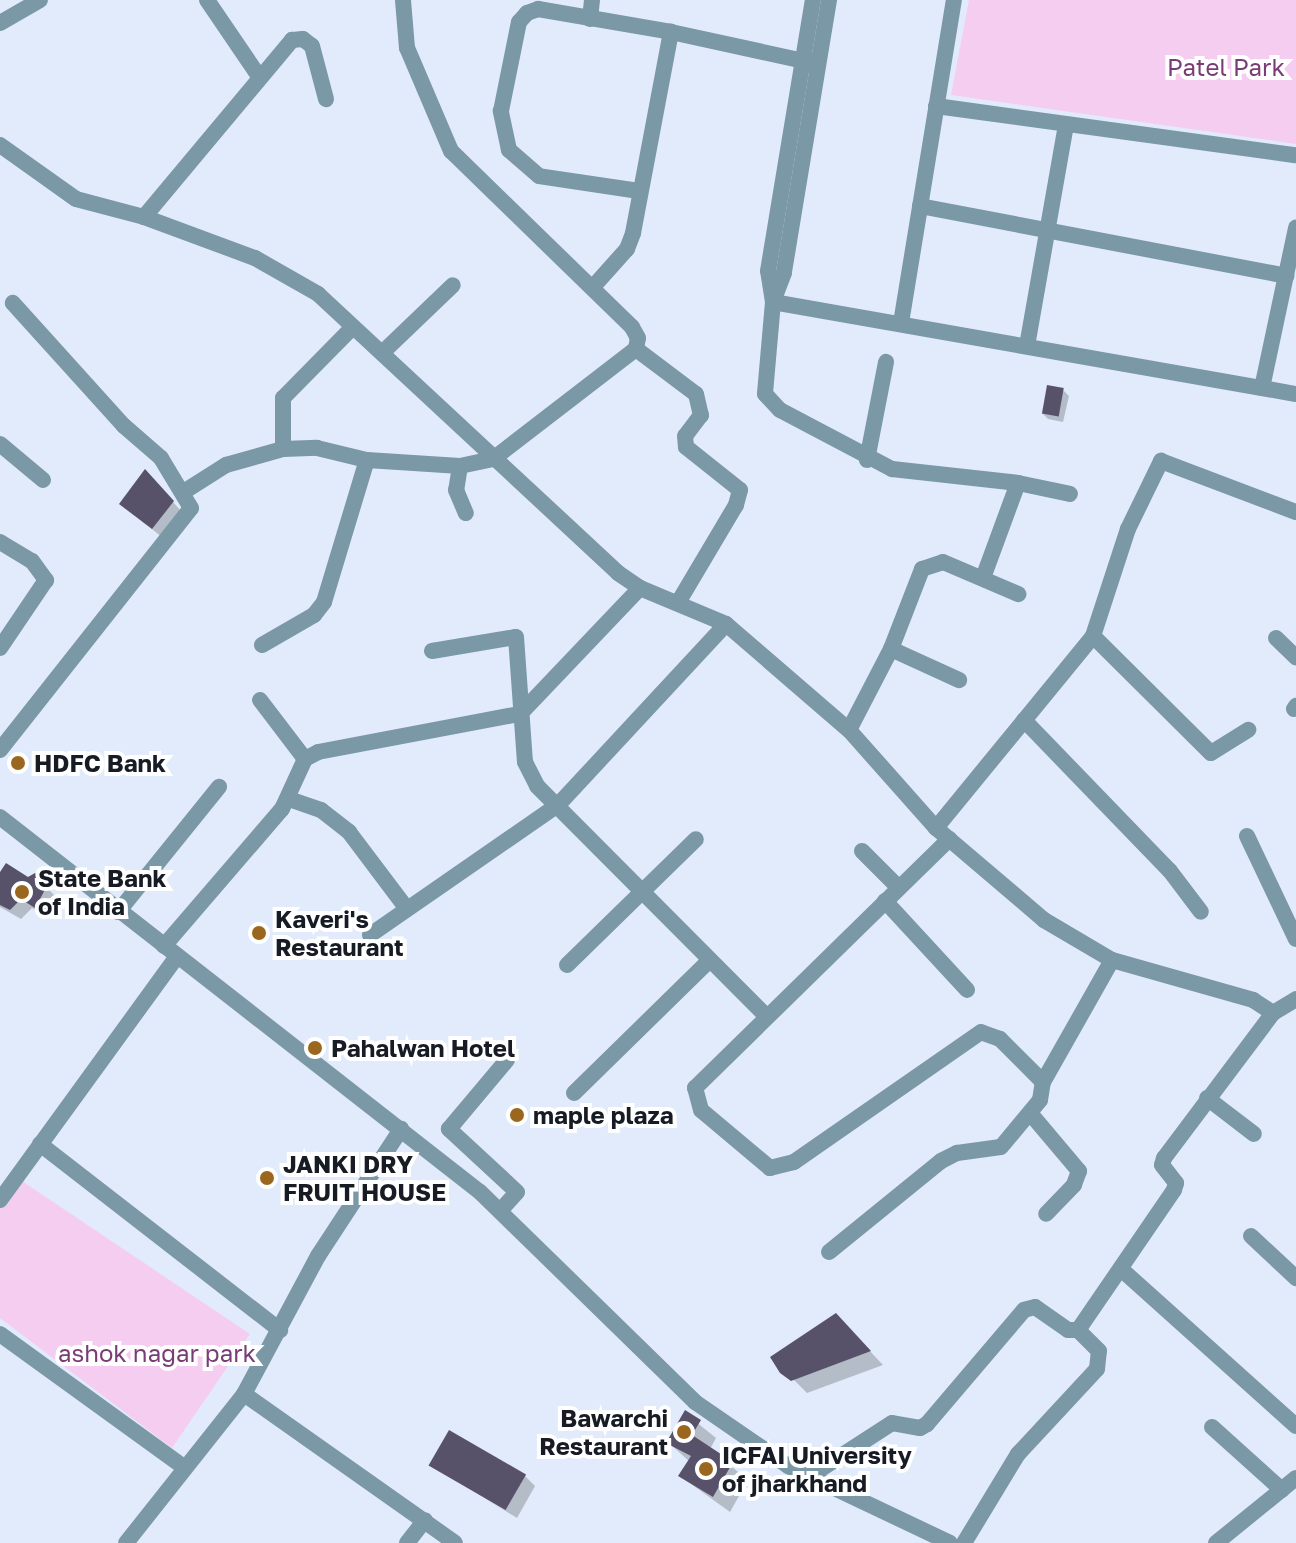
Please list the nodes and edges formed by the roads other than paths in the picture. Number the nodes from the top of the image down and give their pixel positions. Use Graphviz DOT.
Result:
graph roads {
  1 [pos="40,0"];
  2 [pos="207,0"];
  3 [pos="403,0"];
  4 [pos="592,0"];
  5 [pos="813,0"];
  6 [pos="829,0"];
  7 [pos="954,0"];
  8 [pos="590,19"];
  9 [pos="0,23"];
  10 [pos="671,32"];
  11 [pos="811,63"];
  12 [pos="258,75"];
  13 [pos="326,99"];
  14 [pos="936,106"];
  15 [pos="1066,124"];
  16 [pos="0,145"];
  17 [pos="1296,155"];
  18 [pos="639,191"];
  19 [pos="920,206"];
  20 [pos="144,217"];
  21 [pos="1296,228"];
  22 [pos="1047,232"];
  23 [pos="1286,276"];
  24 [pos="453,285"];
  25 [pos="593,287"];
  26 [pos="773,302"];
  27 [pos="13,303"];
  28 [pos="901,323"];
  29 [pos="352,328"];
  30 [pos="1027,346"];
  31 [pos="636,349"];
  32 [pos="382,353"];
  33 [pos="886,362"];
  34 [pos="1262,388"];
  35 [pos="1296,394"];
  36 [pos="0,444"];
  37 [pos="283,449"];
  38 [pos="493,459"];
  39 [pos="367,460"];
  40 [pos="867,460"];
  41 [pos="460,466"];
  42 [pos="43,480"];
  43 [pos="1018,483"];
  44 [pos="185,491"];
  45 [pos="1070,494"];
  46 [pos="1296,512"];
  47 [pos="466,513"];
  48 [pos="0,542"];
  49 [pos="983,578"];
  50 [pos="640,588"];
  51 [pos="1018,594"];
  52 [pos="679,601"];
  53 [pos="726,624"];
  54 [pos="1093,636"];
  55 [pos="1276,638"];
  56 [pos="262,645"];
  57 [pos="0,648"];
  58 [pos="891,649"];
  59 [pos="432,651"];
  60 [pos="1296,657"];
  61 [pos="959,680"];
  62 [pos="260,700"];
  63 [pos="520,714"];
  64 [pos="1024,720"];
  65 [pos="849,730"];
  66 [pos="1248,730"];
  67 [pos="0,750"];
  68 [pos="305,759"];
  69 [pos="219,787"];
  70 [pos="289,799"];
  71 [pos="558,805"];
  72 [pos="3,825"];
  73 [pos="936,828"];
  74 [pos="1247,836"];
  75 [pos="696,839"];
  76 [pos="949,839"];
  77 [pos="862,851"];
  78 [pos="899,888"];
  79 [pos="640,894"];
  80 [pos="885,901"];
  81 [pos="407,909"];
  82 [pos="118,912"];
  83 [pos="1201,912"];
  84 [pos="370,935"];
  85 [pos="1296,939"];
  86 [pos="170,951"];
  87 [pos="1112,960"];
  88 [pos="709,961"];
  89 [pos="567,965"];
  90 [pos="967,990"];
  91 [pos="1296,999"];
  92 [pos="1273,1013"];
  93 [pos="766,1016"];
  94 [pos="507,1060"];
  95 [pos="1043,1082"];
  96 [pos="574,1093"];
  97 [pos="1207,1098"];
  98 [pos="1030,1113"];
  99 [pos="401,1129"];
  100 [pos="1254,1134"];
  101 [pos="40,1144"];
  102 [pos="0,1200"];
  103 [pos="500,1211"];
  104 [pos="1046,1214"];
  105 [pos="1251,1236"];
  106 [pos="829,1252"];
  107 [pos="1121,1269"];
  108 [pos="1293,1271"];
  109 [pos="280,1330"];
  110 [pos="1078,1330"];
  111 [pos="0,1334"];
  112 [pos="244,1394"];
  113 [pos="1296,1426"];
  114 [pos="1212,1427"];
  115 [pos="185,1468"];
  116 [pos="810,1476"];
  117 [pos="1296,1478"];
  118 [pos="1282,1490"];
  119 [pos="425,1520"];
  120 [pos="1223,1541"];
  121 [pos="126,1543"];
  122 [pos="407,1543"];
  123 [pos="455,1543"];
  124 [pos="950,1543"];
  125 [pos="964,1543"];
  1 -- 9 [label="street"];
  2 -- 12 [label="street"];
  3 -- 25 [label="street"];
  4 -- 8 [label="street"];
  5 -- 11 [label="street"];
  6 -- 11 [label="street"];
  7 -- 14 [label="street"];
  8 -- 10 [label="street"];
  8 -- 18 [label="street"];
  10 -- 11 [label="street"];
  10 -- 18 [label="street"];
  11 -- 26 [label="street"];
  12 -- 13 [label="street"];
  12 -- 20 [label="street"];
  14 -- 15 [label="street"];
  14 -- 19 [label="street"];
  15 -- 17 [label="street"];
  15 -- 22 [label="street"];
  16 -- 20 [label="street"];
  18 -- 25 [label="street"];
  19 -- 22 [label="street"];
  19 -- 28 [label="street"];
  20 -- 29 [label="street"];
  21 -- 23 [label="street"];
  22 -- 23 [label="street"];
  22 -- 30 [label="street"];
  23 -- 34 [label="street"];
  24 -- 32 [label="street"];
  25 -- 31 [label="street"];
  26 -- 28 [label="street"];
  26 -- 40 [label="street"];
  27 -- 44 [label="street"];
  28 -- 30 [label="street"];
  29 -- 32 [label="street"];
  29 -- 37 [label="street"];
  30 -- 34 [label="street"];
  31 -- 38 [label="street"];
  31 -- 52 [label="street"];
  32 -- 38 [label="street"];
  33 -- 40 [label="street"];
  34 -- 35 [label="street"];
  36 -- 42 [label="street"];
  37 -- 39 [label="street"];
  37 -- 44 [label="street"];
  38 -- 41 [label="street"];
  38 -- 50 [label="street"];
  39 -- 41 [label="street"];
  39 -- 56 [label="street"];
  40 -- 43 [label="street"];
  41 -- 47 [label="street"];
  43 -- 45 [label="street"];
  43 -- 49 [label="street"];
  44 -- 67 [label="street"];
  46 -- 54 [label="street"];
  48 -- 57 [label="street"];
  49 -- 51 [label="street"];
  49 -- 58 [label="street"];
  50 -- 52 [label="street"];
  50 -- 63 [label="street"];
  52 -- 53 [label="street"];
  53 -- 65 [label="street"];
  53 -- 71 [label="street"];
  54 -- 64 [label="street"];
  54 -- 66 [label="street"];
  55 -- 60 [label="street"];
  58 -- 61 [label="street"];
  58 -- 65 [label="street"];
  59 -- 63 [label="street"];
  62 -- 68 [label="street"];
  63 -- 68 [label="street"];
  63 -- 71 [label="street"];
  64 -- 73 [label="street"];
  64 -- 83 [label="street"];
  65 -- 73 [label="street"];
  68 -- 70 [label="street"];
  69 -- 82 [label="street"];
  70 -- 81 [label="street"];
  70 -- 86 [label="street"];
  71 -- 79 [label="street"];
  71 -- 81 [label="street"];
  72 -- 82 [label="street"];
  73 -- 76 [label="street"];
  74 -- 85 [label="street"];
  75 -- 79 [label="street"];
  76 -- 78 [label="street"];
  76 -- 87 [label="street"];
  77 -- 78 [label="street"];
  78 -- 80 [label="street"];
  79 -- 88 [label="street"];
  79 -- 89 [label="street"];
  80 -- 90 [label="street"];
  80 -- 93 [label="street"];
  81 -- 84 [label="street"];
  82 -- 86 [label="street"];
  86 -- 99 [label="street"];
  86 -- 101 [label="street"];
  87 -- 92 [label="street"];
  87 -- 95 [label="street"];
  88 -- 93 [label="street"];
  88 -- 96 [label="street"];
  91 -- 92 [label="street"];
  92 -- 97 [label="street"];
  93 -- 95 [label="street"];
  94 -- 103 [label="street"];
  95 -- 98 [label="street"];
  97 -- 100 [label="street"];
  97 -- 107 [label="street"];
  98 -- 104 [label="street"];
  98 -- 106 [label="street"];
  99 -- 103 [label="street"];
  99 -- 109 [label="street"];
  101 -- 102 [label="street"];
  101 -- 109 [label="street"];
  103 -- 116 [label="street"];
  105 -- 108 [label="street"];
  107 -- 110 [label="street"];
  107 -- 113 [label="street"];
  109 -- 112 [label="street"];
  110 -- 116 [label="street"];
  110 -- 125 [label="street"];
  111 -- 115 [label="street"];
  112 -- 115 [label="street"];
  112 -- 119 [label="street"];
  114 -- 118 [label="street"];
  115 -- 121 [label="street"];
  116 -- 124 [label="street"];
  117 -- 118 [label="street"];
  118 -- 120 [label="street"];
  119 -- 122 [label="street"];
  119 -- 123 [label="street"];
}
